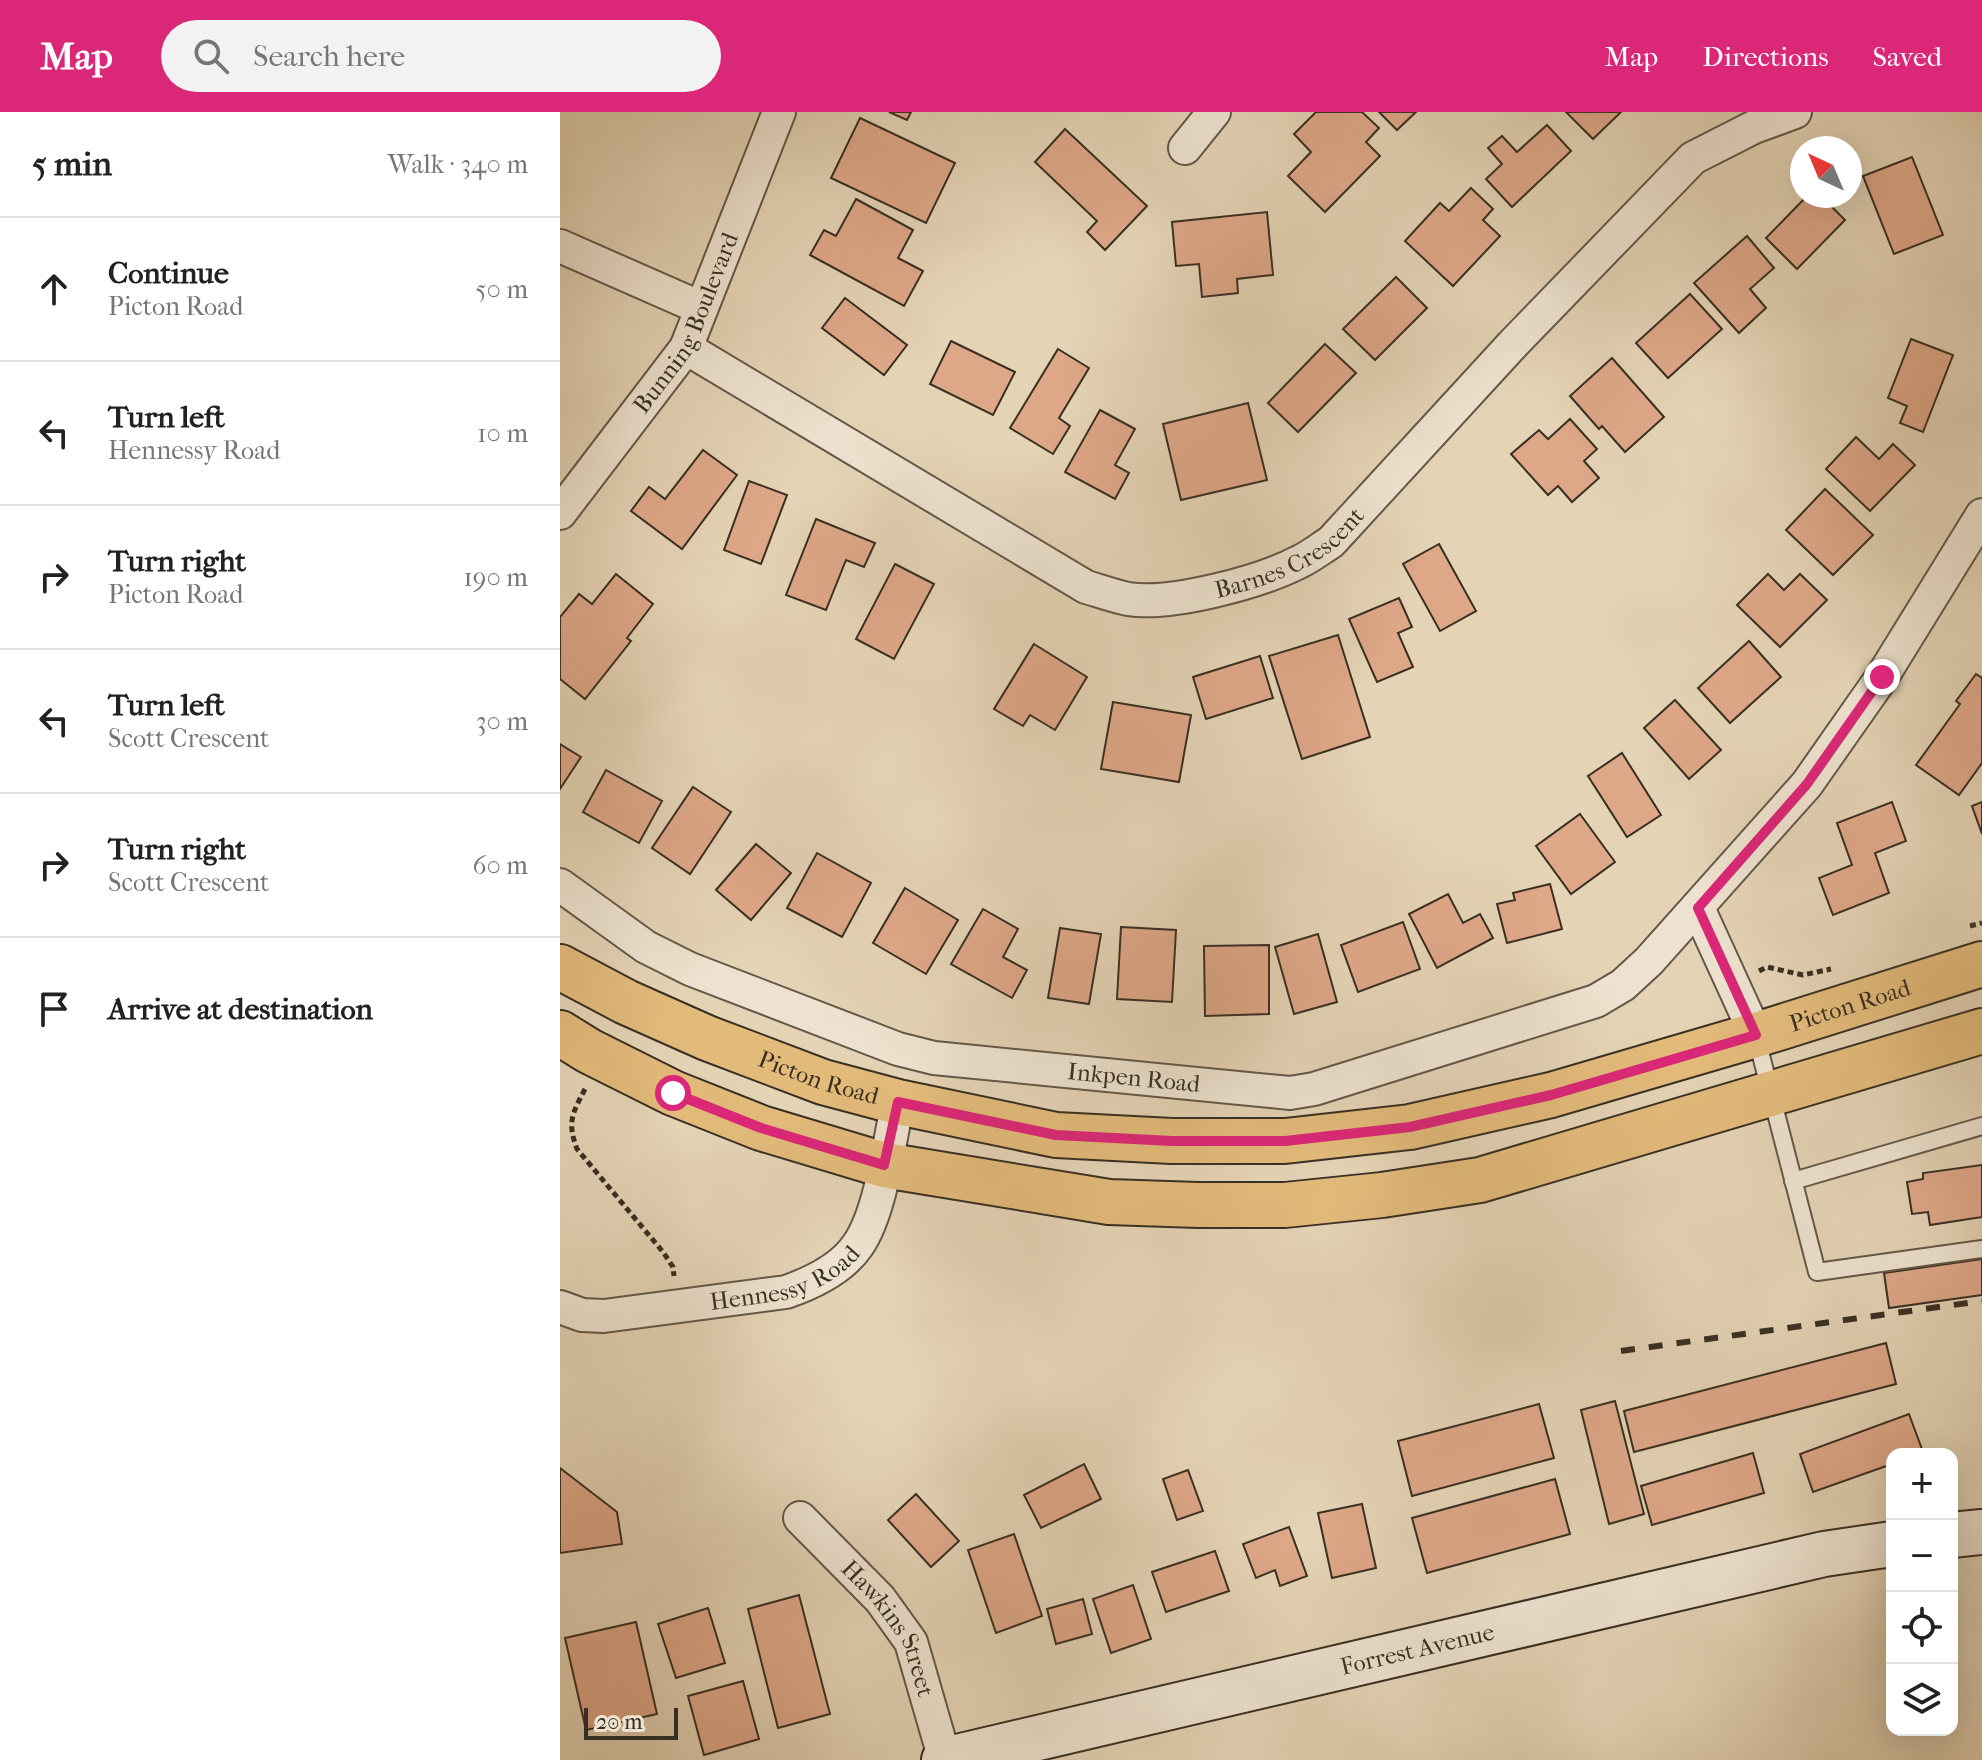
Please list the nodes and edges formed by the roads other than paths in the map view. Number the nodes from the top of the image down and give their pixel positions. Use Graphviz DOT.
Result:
graph roads {
  1 [pos="779,112"];
  2 [pos="1214,112"];
  3 [pos="1795,112"];
  4 [pos="1185,148"];
  5 [pos="560,246"];
  6 [pos="701,308"];
  7 [pos="686,348"];
  8 [pos="560,513"];
  9 [pos="1982,515"];
  10 [pos="560,885"];
  11 [pos="1698,908"];
  12 [pos="1970,947"];
  13 [pos="560,967"];
  14 [pos="1982,1031"];
  15 [pos="560,1033"];
  16 [pos="1756,1035"];
  17 [pos="1770,1096"];
  18 [pos="898,1102"];
  19 [pos="1982,1126"];
  20 [pos="884,1165"];
  21 [pos="1793,1181"];
  22 [pos="1982,1249"];
  23 [pos="560,1307"];
  24 [pos="800,1518"];
  25 [pos="1982,1532"];
  26 [pos="1958,1534"];
  27 [pos="1886,1545"];
  28 [pos="992,1754"];
  29 [pos="945,1760"];
  1 -- 6 [label="street, Bunning Boulevard"];
  2 -- 4 [label="street"];
  3 -- 7 [label="street, Barnes Crescent"];
  5 -- 6 [label="street"];
  6 -- 7 [label="street, Bunning Boulevard"];
  7 -- 8 [label="street, Bunning Boulevard"];
  9 -- 11 [label="street, Inkpen Road"];
  10 -- 11 [label="street, Inkpen Road"];
  11 -- 16 [label="street"];
  12 -- 16 [label="main road, Picton Road"];
  13 -- 18 [label="main road, Picton Road"];
  14 -- 17 [label="main road"];
  15 -- 20 [label="main road"];
  16 -- 17 [label="lane"];
  16 -- 18 [label="main road, Picton Road"];
  17 -- 20 [label="main road"];
  17 -- 21 [label="lane"];
  18 -- 20 [label="street, Hennessy Road"];
  19 -- 21 [label="lane"];
  20 -- 23 [label="street, Hennessy Road"];
  21 -- 22 [label="lane"];
  24 -- 29 [label="street, Hawkins Street"];
  25 -- 26 [label="main road"];
  27 -- 28 [label="main road, Forrest Avenue"];
  28 -- 29 [label="main road, Forrest Avenue"];
}
